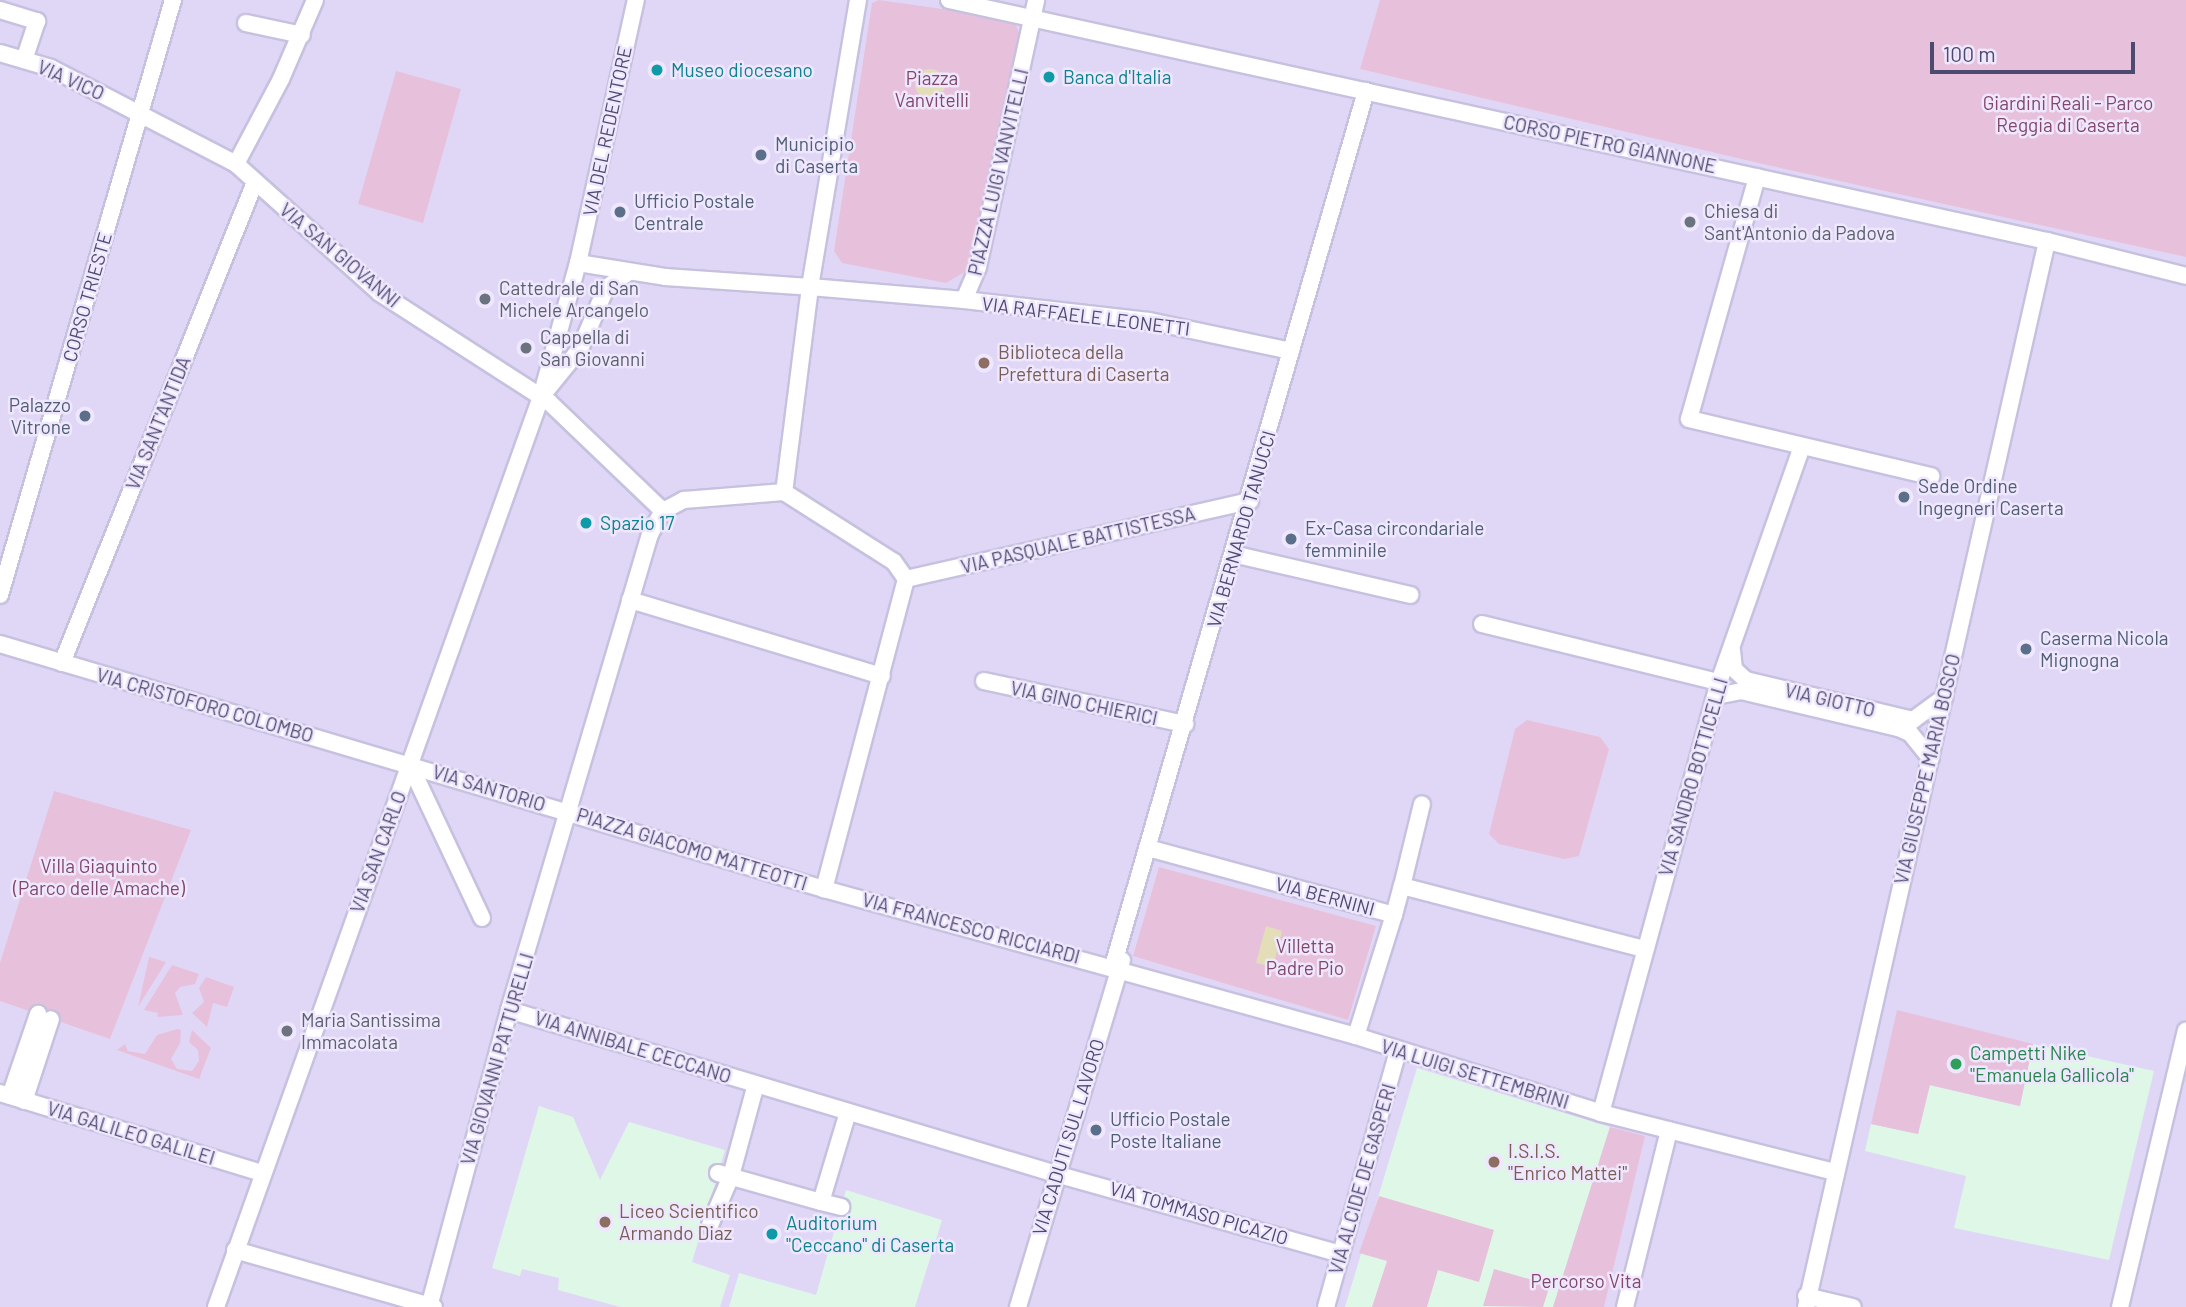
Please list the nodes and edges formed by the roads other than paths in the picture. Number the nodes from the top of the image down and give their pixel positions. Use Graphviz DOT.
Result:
graph roads {
  1 [pos="173,0"];
  2 [pos="315,0"];
  3 [pos="636,0"];
  4 [pos="858,0"];
  5 [pos="949,0"];
  6 [pos="1036,0"];
  7 [pos="0,10"];
  8 [pos="1032,17"];
  9 [pos="246,23"];
  10 [pos="302,34"];
  11 [pos="0,52"];
  12 [pos="24,60"];
  13 [pos="1367,91"];
  14 [pos="140,113"];
  15 [pos="236,164"];
  16 [pos="1757,177"];
  17 [pos="255,182"];
  18 [pos="2048,241"];
  19 [pos="578,262"];
  20 [pos="622,272"];
  21 [pos="2186,276"];
  22 [pos="810,287"];
  23 [pos="964,300"];
  24 [pos="1291,351"];
  25 [pos="541,397"];
  26 [pos="1802,446"];
  27 [pos="1931,476"];
  28 [pos="783,492"];
  29 [pos="1250,501"];
  30 [pos="663,511"];
  31 [pos="1233,554"];
  32 [pos="906,579"];
  33 [pos="0,595"];
  34 [pos="1410,595"];
  35 [pos="630,600"];
  36 [pos="1482,624"];
  37 [pos="0,644"];
  38 [pos="1731,648"];
  39 [pos="62,663"];
  40 [pos="882,676"];
  41 [pos="984,681"];
  42 [pos="1718,689"];
  43 [pos="1945,696"];
  44 [pos="1185,724"];
  45 [pos="1931,759"];
  46 [pos="410,765"];
  47 [pos="1422,804"];
  48 [pos="568,812"];
  49 [pos="1151,849"];
  50 [pos="1402,886"];
  51 [pos="824,889"];
  52 [pos="1394,915"];
  53 [pos="482,918"];
  54 [pos="1640,948"];
  55 [pos="1116,967"];
  56 [pos="509,1010"];
  57 [pos="45,1016"];
  58 [pos="2186,1031"];
  59 [pos="1356,1036"];
  60 [pos="1398,1050"];
  61 [pos="756,1084"];
  62 [pos="12,1097"];
  63 [pos="848,1112"];
  64 [pos="1597,1112"];
  65 [pos="1670,1130"];
  66 [pos="1834,1172"];
  67 [pos="261,1174"];
  68 [pos="725,1174"];
  69 [pos="1056,1174"];
  70 [pos="821,1202"];
  71 [pos="841,1207"];
  72 [pos="710,1225"];
  73 [pos="235,1250"];
  74 [pos="1341,1254"];
  75 [pos="1804,1303"];
  76 [pos="216,1307"];
  77 [pos="430,1307"];
  78 [pos="1018,1307"];
  79 [pos="1326,1307"];
  80 [pos="1625,1307"];
  81 [pos="1853,1307"];
  82 [pos="2120,1307"];
  1 -- 14 [label="street, CORSO TRIESTE"];
  2 -- 10 [label="street"];
  3 -- 19 [label="street, VIA DEL REDENTORE"];
  4 -- 22 [label="street"];
  5 -- 8 [label="street"];
  6 -- 8 [label="street, PIAZZA LUIGI VANVITELLI"];
  7 -- 12 [label="street"];
  8 -- 13 [label="street, CORSO PIETRO GIANNONE"];
  8 -- 23 [label="street, PIAZZA LUIGI VANVITELLI"];
  9 -- 10 [label="street"];
  10 -- 15 [label="street"];
  11 -- 12 [label="street, VIA VICO"];
  12 -- 14 [label="street, VIA VICO"];
  13 -- 16 [label="street, CORSO PIETRO GIANNONE"];
  13 -- 24 [label="street, VIA BERNARDO TANUCCI"];
  14 -- 15 [label="street, VIA SAN GIOVANNI"];
  14 -- 33 [label="street, CORSO TRIESTE"];
  15 -- 17 [label="street, VIA SAN GIOVANNI"];
  16 -- 18 [label="street, CORSO PIETRO GIANNONE"];
  16 -- 26 [label="street"];
  17 -- 25 [label="street, VIA SAN GIOVANNI"];
  17 -- 39 [label="street, VIA SANT'ANTIDA"];
  18 -- 21 [label="street, CORSO PIETRO GIANNONE"];
  18 -- 43 [label="street, VIA GIUSEPPE MARIA BOSCO"];
  19 -- 20 [label="street, PIAZZA LUIGI VANVITELLI"];
  19 -- 25 [label="street, VIA DEL REDENTORE"];
  20 -- 22 [label="street, PIAZZA LUIGI VANVITELLI"];
  20 -- 25 [label="street"];
  22 -- 23 [label="street, PIAZZA LUIGI VANVITELLI"];
  22 -- 28 [label="street"];
  23 -- 24 [label="street, VIA RAFFAELE LEONETTI"];
  24 -- 29 [label="street, VIA BERNARDO TANUCCI"];
  25 -- 30 [label="street, VIA SAN GIOVANNI"];
  25 -- 46 [label="street, VIA SAN CARLO"];
  26 -- 27 [label="street"];
  26 -- 38 [label="street, VIA SANDRO BOTTICELLI"];
  28 -- 30 [label="street"];
  28 -- 32 [label="street"];
  29 -- 31 [label="street, VIA BERNARDO TANUCCI"];
  29 -- 32 [label="street, VIA PASQUALE BATTISTESSA"];
  30 -- 35 [label="street, PIAZZA GIACOMO MATTEOTTI"];
  31 -- 34 [label="street"];
  31 -- 44 [label="street, VIA BERNARDO TANUCCI"];
  32 -- 40 [label="street, PIAZZA GIACOMO MATTEOTTI"];
  35 -- 40 [label="street"];
  35 -- 48 [label="street, PIAZZA GIACOMO MATTEOTTI"];
  36 -- 42 [label="street, VIA GIOTTO"];
  37 -- 39 [label="street, VIA CRISTOFORO COLOMBO"];
  38 -- 42 [label="street, VIA SANDRO BOTTICELLI"];
  38 -- 43 [label="street, VIA GIOTTO"];
  39 -- 46 [label="street, VIA CRISTOFORO COLOMBO"];
  40 -- 51 [label="street, PIAZZA GIACOMO MATTEOTTI"];
  41 -- 44 [label="street, VIA GINO CHIERICI"];
  42 -- 45 [label="street, VIA GIOTTO"];
  42 -- 54 [label="street, VIA SANDRO BOTTICELLI"];
  43 -- 45 [label="street, VIA GIUSEPPE MARIA BOSCO"];
  44 -- 49 [label="street, VIA BERNARDO TANUCCI"];
  45 -- 66 [label="street, VIA GIUSEPPE MARIA BOSCO"];
  46 -- 48 [label="street, VIA SANTORIO"];
  46 -- 53 [label="street"];
  46 -- 67 [label="street, VIA SAN CARLO"];
  47 -- 50 [label="street"];
  48 -- 51 [label="street, PIAZZA GIACOMO MATTEOTTI"];
  48 -- 56 [label="street, VIA GIOVANNI PATTURELLI"];
  49 -- 52 [label="street, VIA BERNINI"];
  49 -- 55 [label="street, VIA BERNARDO TANUCCI"];
  50 -- 52 [label="street, VIA BERNINI"];
  50 -- 54 [label="street, VIA BERNINI"];
  51 -- 55 [label="street, VIA FRANCESCO RICCIARDI"];
  52 -- 59 [label="street"];
  54 -- 64 [label="street, VIA SANDRO BOTTICELLI"];
  55 -- 59 [label="street, VIA LUIGI SETTEMBRINI"];
  55 -- 69 [label="street, VIA CADUTI SUL LAVORO"];
  56 -- 61 [label="street, VIA ANNIBALE CECCANO"];
  56 -- 77 [label="street, VIA GIOVANNI PATTURELLI"];
  57 -- 62 [label="street"];
  58 -- 82 [label="street"];
  59 -- 60 [label="street, VIA LUIGI SETTEMBRINI"];
  60 -- 64 [label="street, VIA LUIGI SETTEMBRINI"];
  60 -- 74 [label="street, VIA ALCIDE DE GASPERI"];
  61 -- 63 [label="street, VIA ANNIBALE CECCANO"];
  61 -- 68 [label="street, VIA ANNIBALE CECCANO"];
  62 -- 67 [label="street, VIA GALILEO GALILEI"];
  63 -- 69 [label="street, VIA ANNIBALE CECCANO"];
  63 -- 70 [label="street"];
  64 -- 65 [label="street, VIA LUIGI SETTEMBRINI"];
  65 -- 66 [label="street, VIA LUIGI SETTEMBRINI"];
  65 -- 80 [label="street"];
  66 -- 75 [label="street, VIA GIUSEPPE MARIA BOSCO"];
  67 -- 73 [label="street, VIA SAN CARLO"];
  68 -- 70 [label="street"];
  68 -- 72 [label="street, VIA ANNIBALE CECCANO"];
  69 -- 74 [label="street, VIA TOMMASO PICAZIO"];
  69 -- 78 [label="street, VIA CADUTI SUL LAVORO"];
  70 -- 71 [label="street"];
  73 -- 76 [label="street, VIA SAN CARLO"];
  73 -- 77 [label="street"];
  74 -- 79 [label="street, VIA ALCIDE DE GASPERI"];
  75 -- 81 [label="street"];
}
